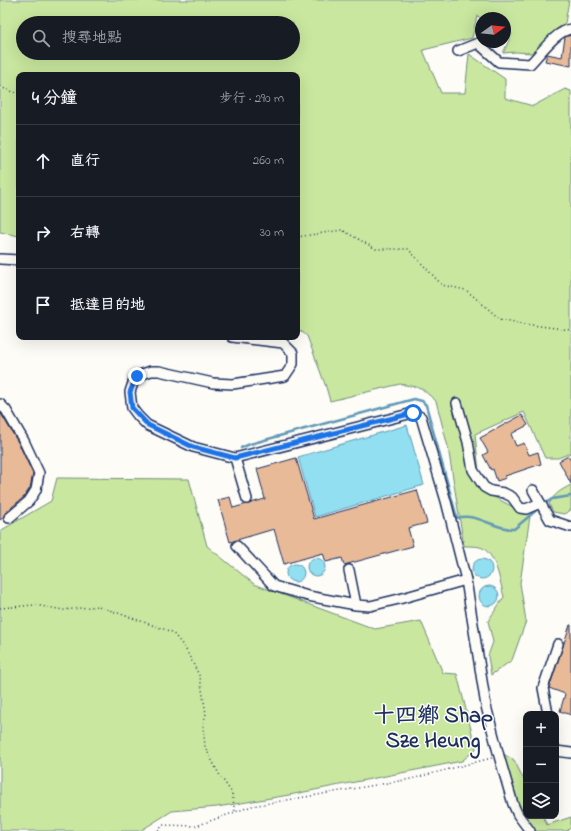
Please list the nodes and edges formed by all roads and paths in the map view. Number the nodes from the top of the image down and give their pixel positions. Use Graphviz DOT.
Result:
graph roads {
  1 [pos="571,29"];
  2 [pos="458,51"];
  3 [pos="0,87"];
  4 [pos="16,93"];
  5 [pos="300,237"];
  6 [pos="0,259"];
  7 [pos="16,260"];
  8 [pos="571,330"];
  9 [pos="258,340"];
  10 [pos="457,403"];
  11 [pos="0,404"];
  12 [pos="235,458"];
  13 [pos="533,490"];
  14 [pos="247,499"];
  15 [pos="540,503"];
  16 [pos="9,518"];
  17 [pos="571,527"];
  18 [pos="237,546"];
  19 [pos="349,570"];
  20 [pos="466,580"];
  21 [pos="356,606"];
  22 [pos="0,608"];
  23 [pos="558,644"];
  24 [pos="547,711"];
  25 [pos="559,752"];
  26 [pos="571,754"];
  27 [pos="499,756"];
  28 [pos="235,812"];
  29 [pos="158,831"];
  30 [pos="530,831"];
  1 -- 2 [label="street"];
  3 -- 4 [label="path"];
  5 -- 8 [label="path"];
  6 -- 7 [label="street"];
  9 -- 12 [label="street"];
  10 -- 15 [label="street"];
  11 -- 16 [label="street"];
  12 -- 14 [label="street"];
  12 -- 20 [label="street"];
  13 -- 15 [label="street"];
  15 -- 17 [label="street"];
  18 -- 21 [label="street"];
  19 -- 21 [label="street"];
  20 -- 21 [label="street"];
  20 -- 27 [label="street"];
  22 -- 28 [label="path"];
  23 -- 24 [label="street"];
  25 -- 26 [label="street"];
  27 -- 28 [label="path"];
  27 -- 30 [label="street"];
  28 -- 29 [label="path"];
}
